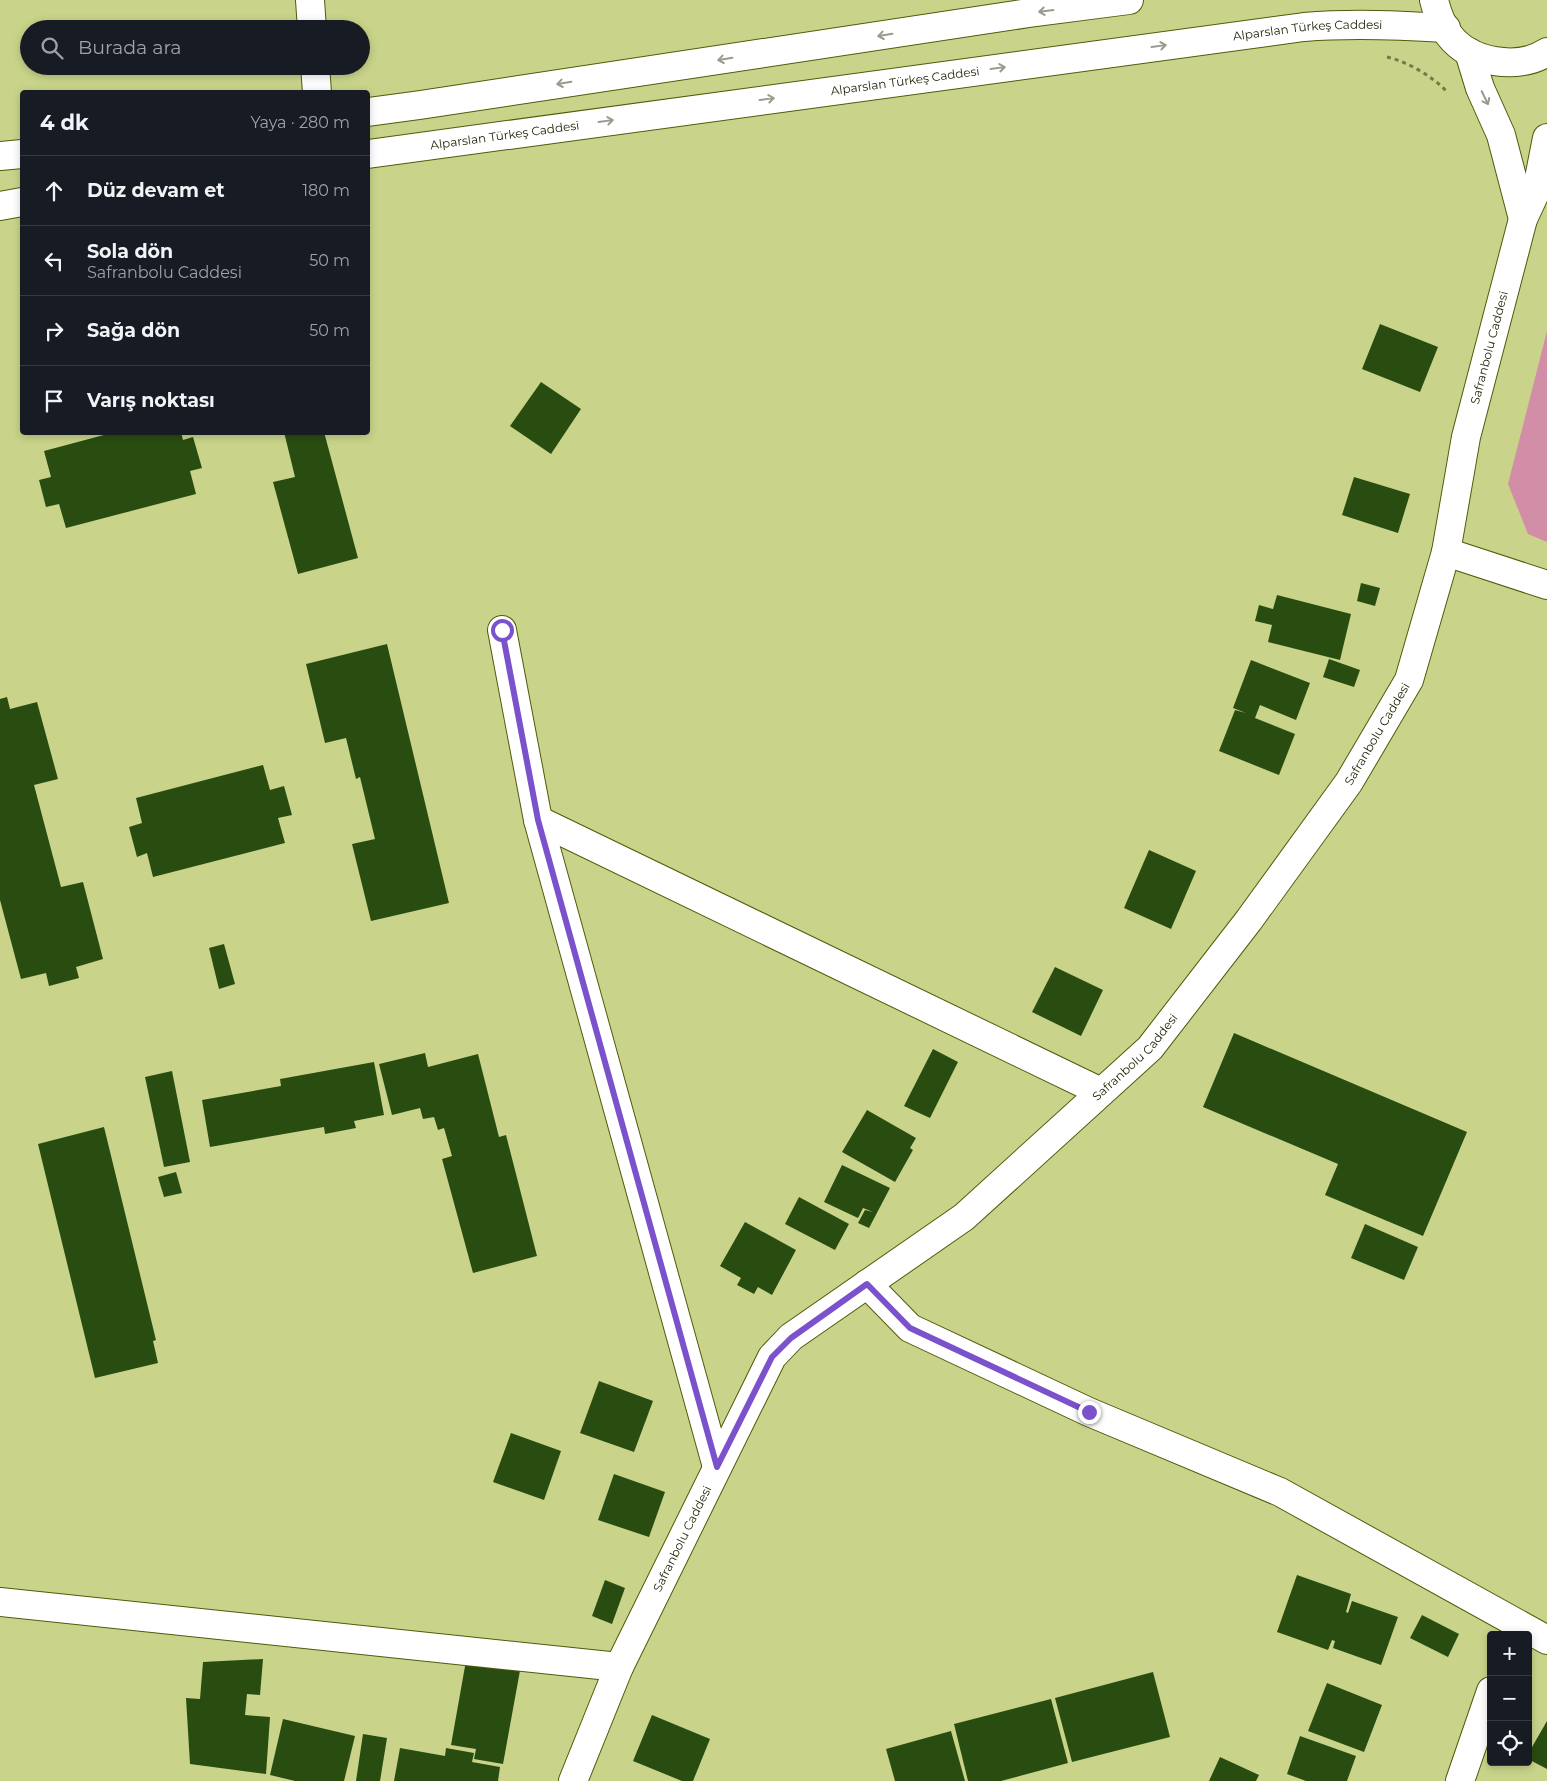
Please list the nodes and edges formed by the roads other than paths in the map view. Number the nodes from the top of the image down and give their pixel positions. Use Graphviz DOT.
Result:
graph roads {
  1 [pos="310,0"];
  2 [pos="1129,0"];
  3 [pos="1434,0"];
  4 [pos="311,20"];
  5 [pos="1446,28"];
  6 [pos="1469,52"];
  7 [pos="1547,52"];
  8 [pos="316,75"];
  9 [pos="317,90"];
  10 [pos="370,112"];
  11 [pos="1547,138"];
  12 [pos="20,154"];
  13 [pos="370,154"];
  14 [pos="0,156"];
  15 [pos="20,202"];
  16 [pos="0,206"];
  17 [pos="1523,219"];
  18 [pos="1446,552"];
  19 [pos="1547,585"];
  20 [pos="502,630"];
  21 [pos="538,820"];
  22 [pos="1101,1092"];
  23 [pos="867,1284"];
  24 [pos="717,1467"];
  25 [pos="0,1602"];
  26 [pos="1512,1628"];
  27 [pos="1547,1640"];
  28 [pos="619,1667"];
  29 [pos="1487,1703"];
  30 [pos="572,1781"];
  31 [pos="1460,1781"];
  1 -- 4 [label="street"];
  2 -- 10 [label="street, one-way"];
  3 -- 5 [label="street"];
  5 -- 6 [label="street"];
  13 -- 5 [label="street, Alparslan Türkeş Caddesi, one-way"];
  6 -- 7 [label="street"];
  6 -- 17 [label="street, one-way"];
  8 -- 9 [label="street"];
  11 -- 17 [label="street, Safranbolu Caddesi"];
  12 -- 14 [label="street"];
  15 -- 16 [label="street"];
  17 -- 18 [label="street, Safranbolu Caddesi"];
  18 -- 19 [label="street"];
  18 -- 22 [label="street, Safranbolu Caddesi"];
  20 -- 21 [label="street"];
  21 -- 22 [label="street"];
  21 -- 24 [label="street"];
  22 -- 23 [label="street, Safranbolu Caddesi"];
  23 -- 24 [label="street, Safranbolu Caddesi"];
  23 -- 26 [label="street"];
  24 -- 28 [label="street, Safranbolu Caddesi"];
  25 -- 28 [label="street"];
  26 -- 27 [label="street"];
  28 -- 30 [label="street, Safranbolu Caddesi"];
  29 -- 31 [label="street"];
}
